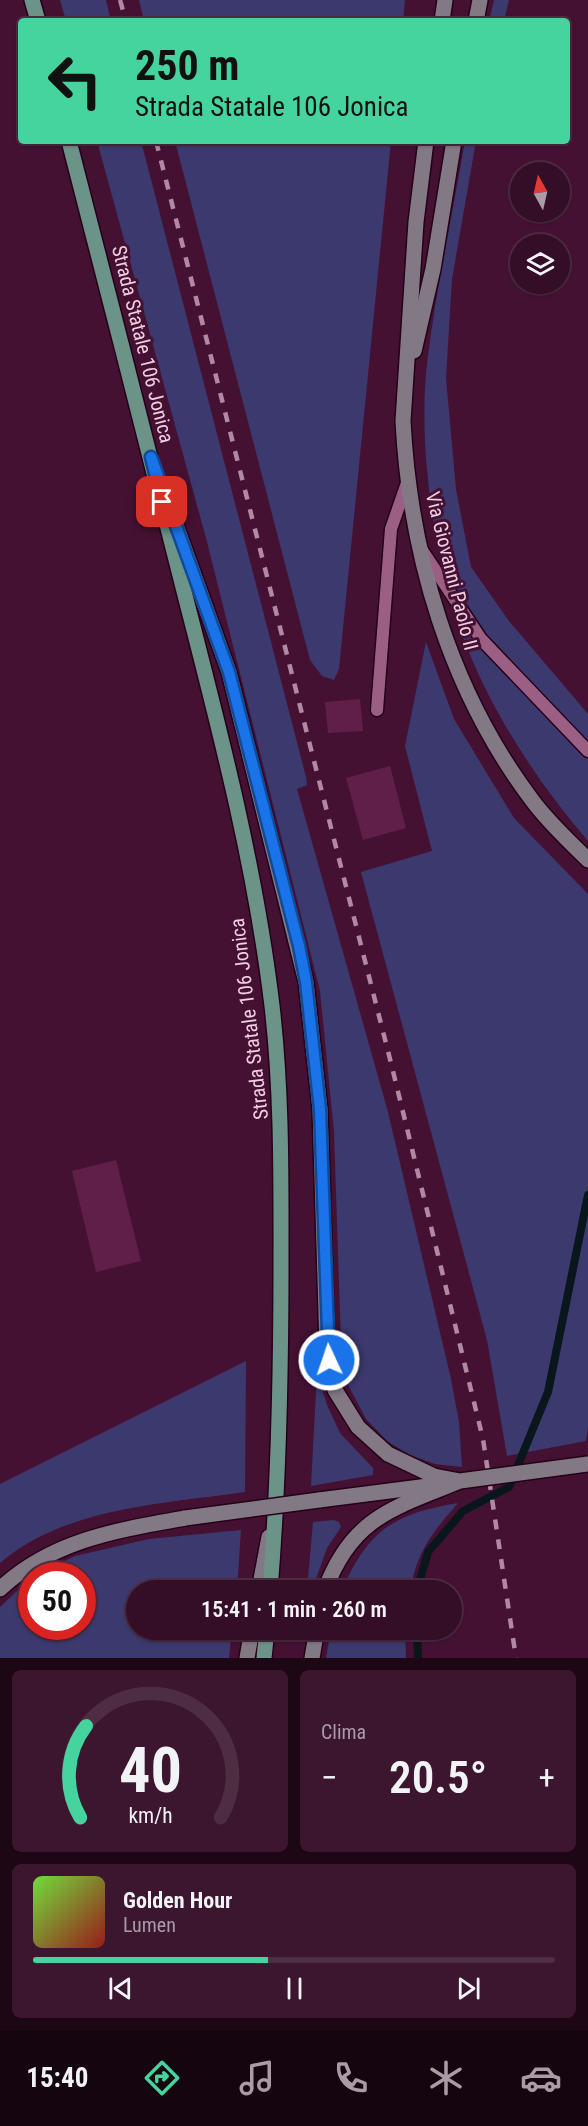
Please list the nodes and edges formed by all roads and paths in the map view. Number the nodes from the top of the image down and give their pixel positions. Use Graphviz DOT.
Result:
graph roads {
  1 [pos="32,0"];
  2 [pos="445,0"];
  3 [pos="480,0"];
  4 [pos="37,18"];
  5 [pos="442,18"];
  6 [pos="477,18"];
  7 [pos="70,144"];
  8 [pos="426,144"];
  9 [pos="454,144"];
  10 [pos="404,392"];
  11 [pos="151,457"];
  12 [pos="409,478"];
  13 [pos="420,546"];
  14 [pos="377,710"];
  15 [pos="588,751"];
  16 [pos="588,860"];
  17 [pos="588,1464"];
  18 [pos="279,1478"];
  19 [pos="460,1481"];
  20 [pos="261,1580"];
  21 [pos="271,1580"];
  22 [pos="330,1580"];
  23 [pos="0,1588"];
  24 [pos="250,1640"];
  25 [pos="266,1640"];
  26 [pos="315,1640"];
  27 [pos="247,1658"];
  28 [pos="264,1658"];
  29 [pos="312,1658"];
  1 -- 4 [label="main road"];
  2 -- 5 [label="main road"];
  3 -- 6 [label="main road"];
  7 -- 11 [label="main road, Strada Statale 106 Jonica"];
  8 -- 10 [label="main road, Via Giovanni Paolo II"];
  9 -- 10 [label="main road, Via Giovanni Paolo II"];
  10 -- 12 [label="main road, Via Giovanni Paolo II"];
  11 -- 18 [label="main road, Strada Statale 106 Jonica"];
  11 -- 19 [label="main road"];
  12 -- 13 [label="main road, Via Giovanni Paolo II"];
  12 -- 14 [label="lane"];
  13 -- 15 [label="lane"];
  13 -- 16 [label="main road, Via Giovanni Paolo II"];
  17 -- 19 [label="main road, bridge"];
  18 -- 20 [label="main road"];
  18 -- 21 [label="main road, Strada Statale 106 Jonica"];
  19 -- 22 [label="main road"];
  19 -- 23 [label="main road, bridge"];
  24 -- 27 [label="main road"];
  25 -- 28 [label="main road"];
  26 -- 29 [label="main road"];
}
